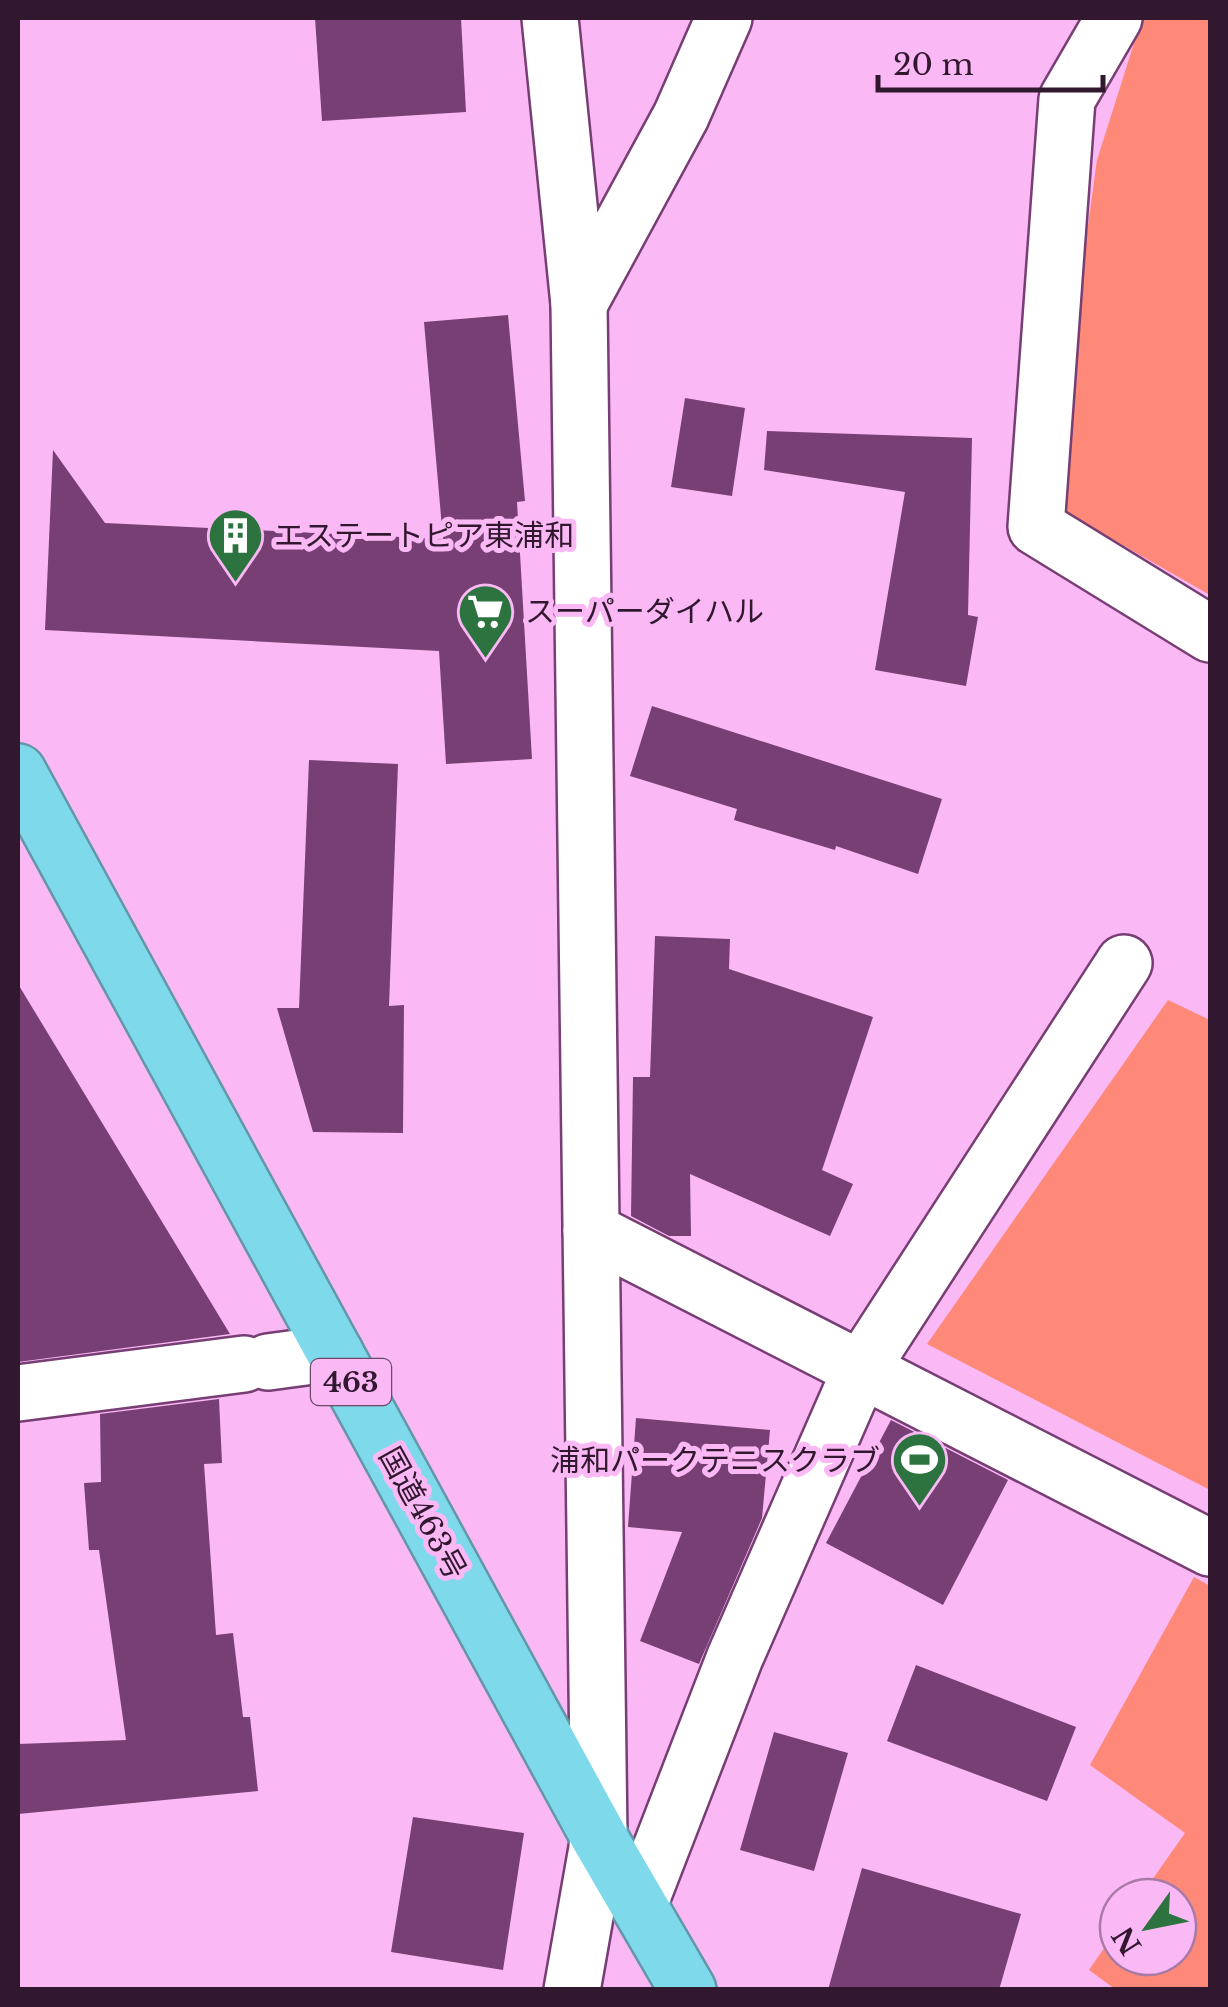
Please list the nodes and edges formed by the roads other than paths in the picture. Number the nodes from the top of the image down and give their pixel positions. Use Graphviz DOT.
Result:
graph roads {
  1 [pos="550,18"];
  2 [pos="724,18"];
  3 [pos="1114,18"];
  4 [pos="579,304"];
  5 [pos="1210,634"];
  6 [pos="23,794"];
  7 [pos="1124,963"];
  8 [pos="591,1232"];
  9 [pos="335,1352"];
  10 [pos="861,1369"];
  11 [pos="18,1393"];
  12 [pos="1210,1548"];
  13 [pos="599,1837"];
  14 [pos="638,1905"];
  15 [pos="572,1990"];
  16 [pos="688,1990"];
  1 -- 4 [label="street"];
  2 -- 4 [label="street"];
  3 -- 5 [label="street"];
  4 -- 8 [label="street"];
  6 -- 9 [label="highway, 国道463号 / 463"];
  7 -- 10 [label="street"];
  8 -- 10 [label="street"];
  8 -- 13 [label="street"];
  9 -- 11 [label="street"];
  9 -- 13 [label="highway, 国道463号 / 463"];
  10 -- 12 [label="street"];
  10 -- 14 [label="street"];
  13 -- 14 [label="highway, 国道463号 / 463"];
  13 -- 15 [label="street"];
  14 -- 16 [label="highway, 国道463号 / 463"];
}
